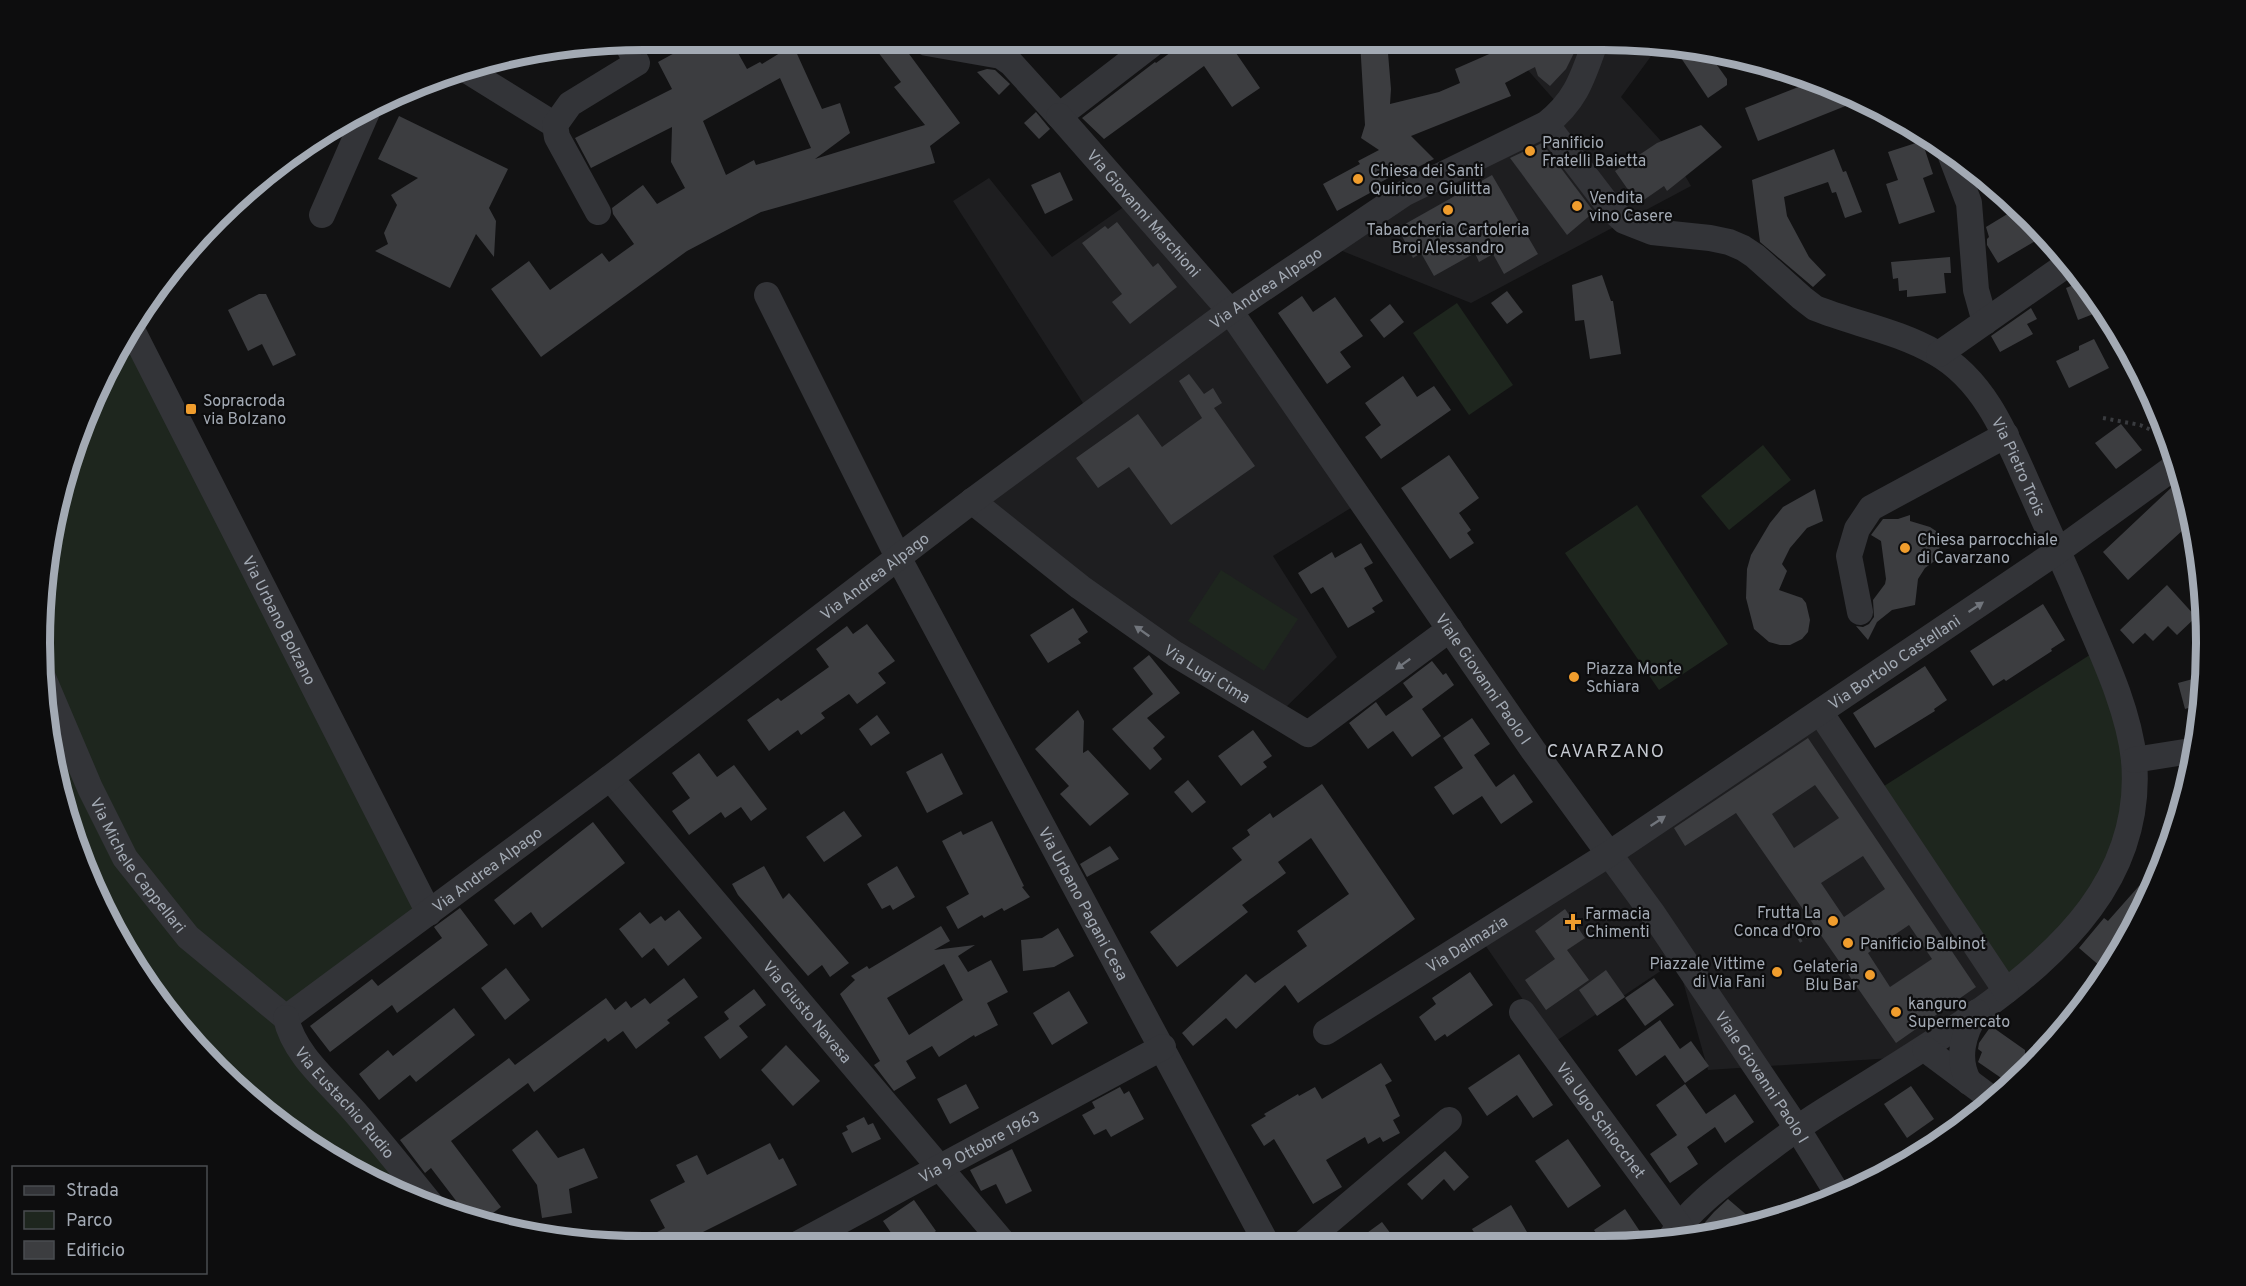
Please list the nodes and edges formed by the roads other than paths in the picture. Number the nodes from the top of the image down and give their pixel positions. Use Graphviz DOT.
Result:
graph roads {
  1 [pos="630,50"];
  2 [pos="967,50"];
  3 [pos="1145,50"];
  4 [pos="1592,50"];
  5 [pos="474,75"];
  6 [pos="1059,116"];
  7 [pos="363,120"];
  8 [pos="555,124"];
  9 [pos="1546,124"];
  10 [pos="1954,165"];
  11 [pos="598,212"];
  12 [pos="322,215"];
  13 [pos="2062,268"];
  14 [pos="767,295"];
  15 [pos="1230,311"];
  16 [pos="1985,322"];
  17 [pos="135,336"];
  18 [pos="1939,354"];
  19 [pos="2006,435"];
  20 [pos="2170,470"];
  21 [pos="972,501"];
  22 [pos="2058,551"];
  23 [pos="899,559"];
  24 [pos="1860,612"];
  25 [pos="1450,629"];
  26 [pos="53,701"];
  27 [pos="1820,712"];
  28 [pos="2186,752"];
  29 [pos="2134,760"];
  30 [pos="610,778"];
  31 [pos="1609,854"];
  32 [pos="429,913"];
  33 [pos="2007,992"];
  34 [pos="1522,1012"];
  35 [pos="1977,1012"];
  36 [pos="286,1018"];
  37 [pos="1326,1032"];
  38 [pos="1163,1047"];
  39 [pos="1925,1049"];
  40 [pos="1969,1082"];
  41 [pos="1987,1095"];
  42 [pos="1449,1120"];
  43 [pos="1797,1128"];
  44 [pos="940,1167"];
  45 [pos="1835,1189"];
  46 [pos="422,1193"];
  47 [pos="1676,1231"];
  48 [pos="1672,1232"];
  49 [pos="812,1236"];
  50 [pos="998,1236"];
  51 [pos="1263,1236"];
  52 [pos="1312,1236"];
  1 -- 8 [label="street"];
  2 -- 6 [label="street, Via Giovanni Marchioni"];
  3 -- 6 [label="street"];
  4 -- 9 [label="street, Via Andrea Alpago"];
  5 -- 8 [label="street"];
  6 -- 15 [label="street, Via Giovanni Marchioni"];
  7 -- 12 [label="street"];
  8 -- 11 [label="street"];
  9 -- 15 [label="street, Via Andrea Alpago"];
  9 -- 18 [label="street, Via Pietro Trois"];
  10 -- 16 [label="street"];
  13 -- 16 [label="street"];
  14 -- 23 [label="street, Via Urbano Pagani Cesa"];
  15 -- 21 [label="street, Via Andrea Alpago"];
  15 -- 25 [label="street, Viale Giovanni Paolo I"];
  16 -- 18 [label="street"];
  17 -- 32 [label="street, Via Urbano Bolzano"];
  18 -- 19 [label="street, Via Pietro Trois"];
  19 -- 22 [label="street, Via Pietro Trois"];
  19 -- 24 [label="street"];
  20 -- 22 [label="street, Via Bortolo Castellani"];
  21 -- 23 [label="street, Via Andrea Alpago"];
  25 -- 21 [label="street, Via Lugi Cima, one-way"];
  27 -- 22 [label="street, Via Bortolo Castellani, one-way"];
  22 -- 29 [label="street, Via Pietro Trois"];
  23 -- 30 [label="street, Via Andrea Alpago"];
  23 -- 38 [label="street, Via Urbano Pagani Cesa"];
  25 -- 31 [label="street, Viale Giovanni Paolo I"];
  26 -- 36 [label="street, Via Michele Cappellari"];
  31 -- 27 [label="street, Via Bortolo Castellani, one-way"];
  27 -- 33 [label="street"];
  28 -- 29 [label="street"];
  29 -- 33 [label="street, Via Pietro Trois"];
  30 -- 32 [label="street, Via Andrea Alpago"];
  30 -- 44 [label="street, Via Giusto Navasa"];
  31 -- 37 [label="street, Via Dalmazia"];
  31 -- 43 [label="street, Viale Giovanni Paolo I"];
  32 -- 36 [label="street, Via Andrea Alpago"];
  33 -- 35 [label="street, Via Pietro Trois"];
  34 -- 48 [label="street, Via Ugo Schiocchet"];
  35 -- 39 [label="street, Via Pietro Trois"];
  35 -- 40 [label="street"];
  36 -- 46 [label="street, Via Eustachio Rudio"];
  38 -- 44 [label="street, Via 9 Ottobre 1963"];
  38 -- 51 [label="street, Via Urbano Pagani Cesa"];
  39 -- 40 [label="street"];
  39 -- 43 [label="street, Via Pietro Trois"];
  40 -- 41 [label="street"];
  42 -- 52 [label="street"];
  43 -- 45 [label="street, Viale Giovanni Paolo I"];
  43 -- 47 [label="street, Via Ugo Schiocchet"];
  44 -- 49 [label="street, Via 9 Ottobre 1963"];
  44 -- 50 [label="street, Via Giusto Navasa"];
}
